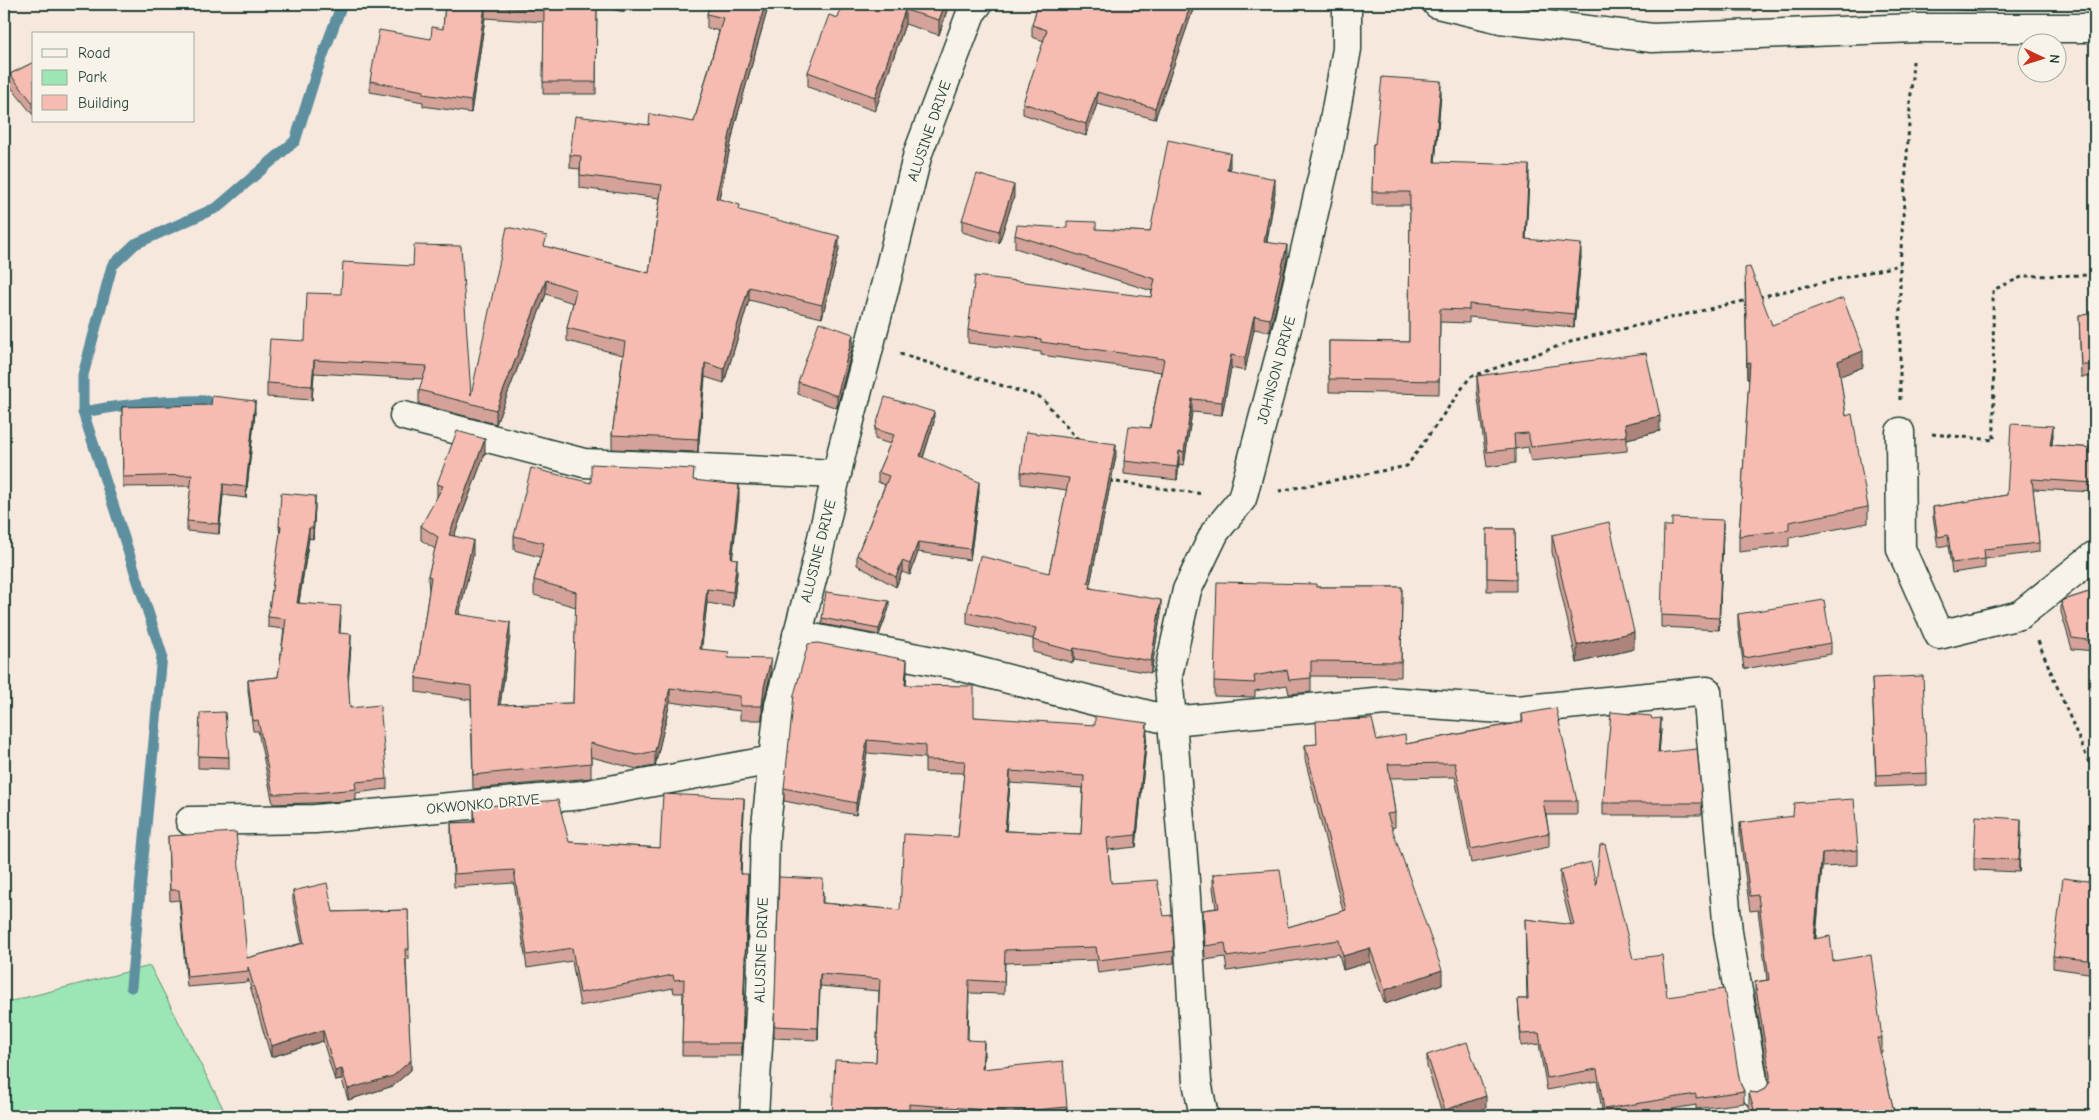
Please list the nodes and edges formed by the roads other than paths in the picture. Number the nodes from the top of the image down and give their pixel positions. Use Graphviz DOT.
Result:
graph roads {
  1 [pos="978,4"];
  2 [pos="1347,4"];
  3 [pos="1437,4"];
  4 [pos="2095,28"];
  5 [pos="404,416"];
  6 [pos="1900,432"];
  7 [pos="837,474"];
  8 [pos="2095,555"];
  9 [pos="797,635"];
  10 [pos="1172,721"];
  11 [pos="773,760"];
  12 [pos="190,821"];
  13 [pos="1755,1092"];
  14 [pos="754,1116"];
  15 [pos="1204,1116"];
  1 -- 7 [label="street, ALUSINE DRIVE"];
  2 -- 10 [label="street, JOHNSON DRIVE"];
  3 -- 4 [label="street"];
  5 -- 7 [label="street"];
  6 -- 8 [label="street"];
  7 -- 9 [label="street, ALUSINE DRIVE"];
  9 -- 10 [label="street"];
  9 -- 11 [label="street, ALUSINE DRIVE"];
  10 -- 13 [label="street"];
  10 -- 15 [label="street, JOHNSON DRIVE"];
  11 -- 12 [label="street, OKWONKO DRIVE"];
  11 -- 14 [label="street, ALUSINE DRIVE"];
}
